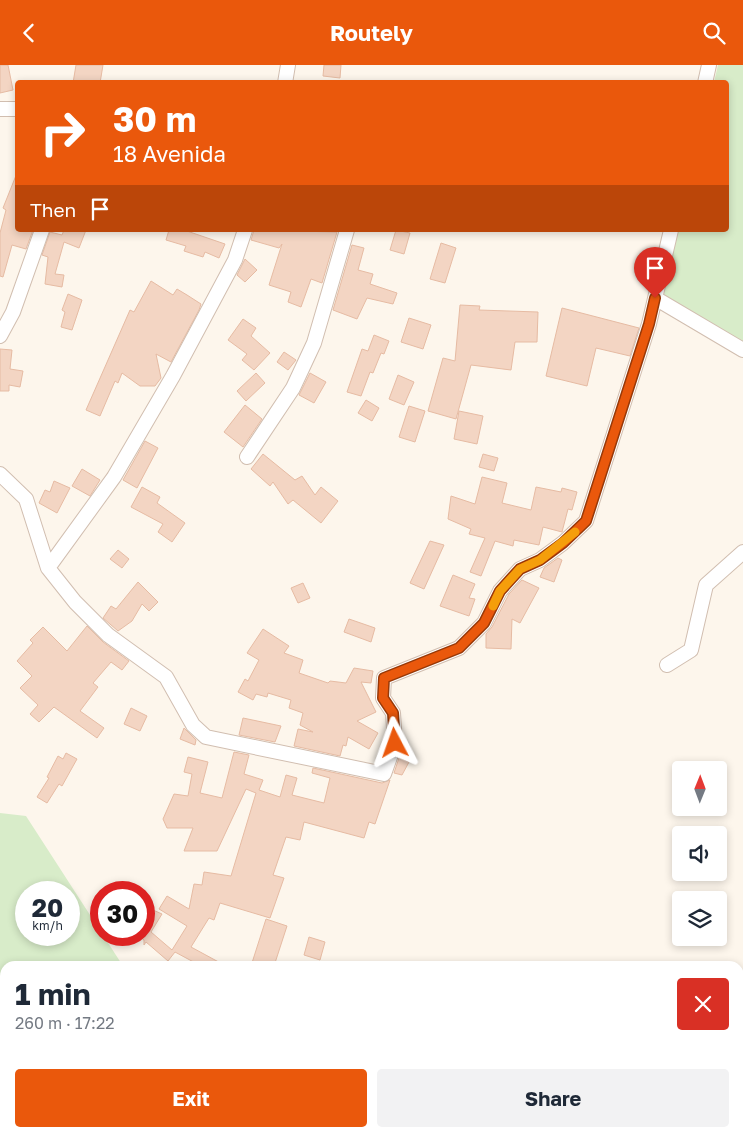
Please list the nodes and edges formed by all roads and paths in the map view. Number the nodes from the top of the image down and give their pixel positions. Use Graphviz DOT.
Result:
graph roads {
  1 [pos="288,65"];
  2 [pos="709,65"];
  3 [pos="286,80"];
  4 [pos="706,80"];
  5 [pos="0,109"];
  6 [pos="15,109"];
  7 [pos="41,232"];
  8 [pos="244,232"];
  9 [pos="346,232"];
  10 [pos="671,232"];
  11 [pos="655,298"];
  12 [pos="0,336"];
  13 [pos="743,350"];
  14 [pos="247,457"];
  15 [pos="0,474"];
  16 [pos="743,552"];
  17 [pos="48,568"];
  18 [pos="667,665"];
  1 -- 3 [label="street"];
  2 -- 4 [label="street"];
  5 -- 6 [label="street"];
  7 -- 12 [label="street"];
  8 -- 17 [label="street"];
  9 -- 14 [label="street"];
  10 -- 11 [label="street"];
  11 -- 13 [label="street"];
  11 -- 17 [label="street"];
  15 -- 17 [label="street"];
  16 -- 18 [label="street"];
}
